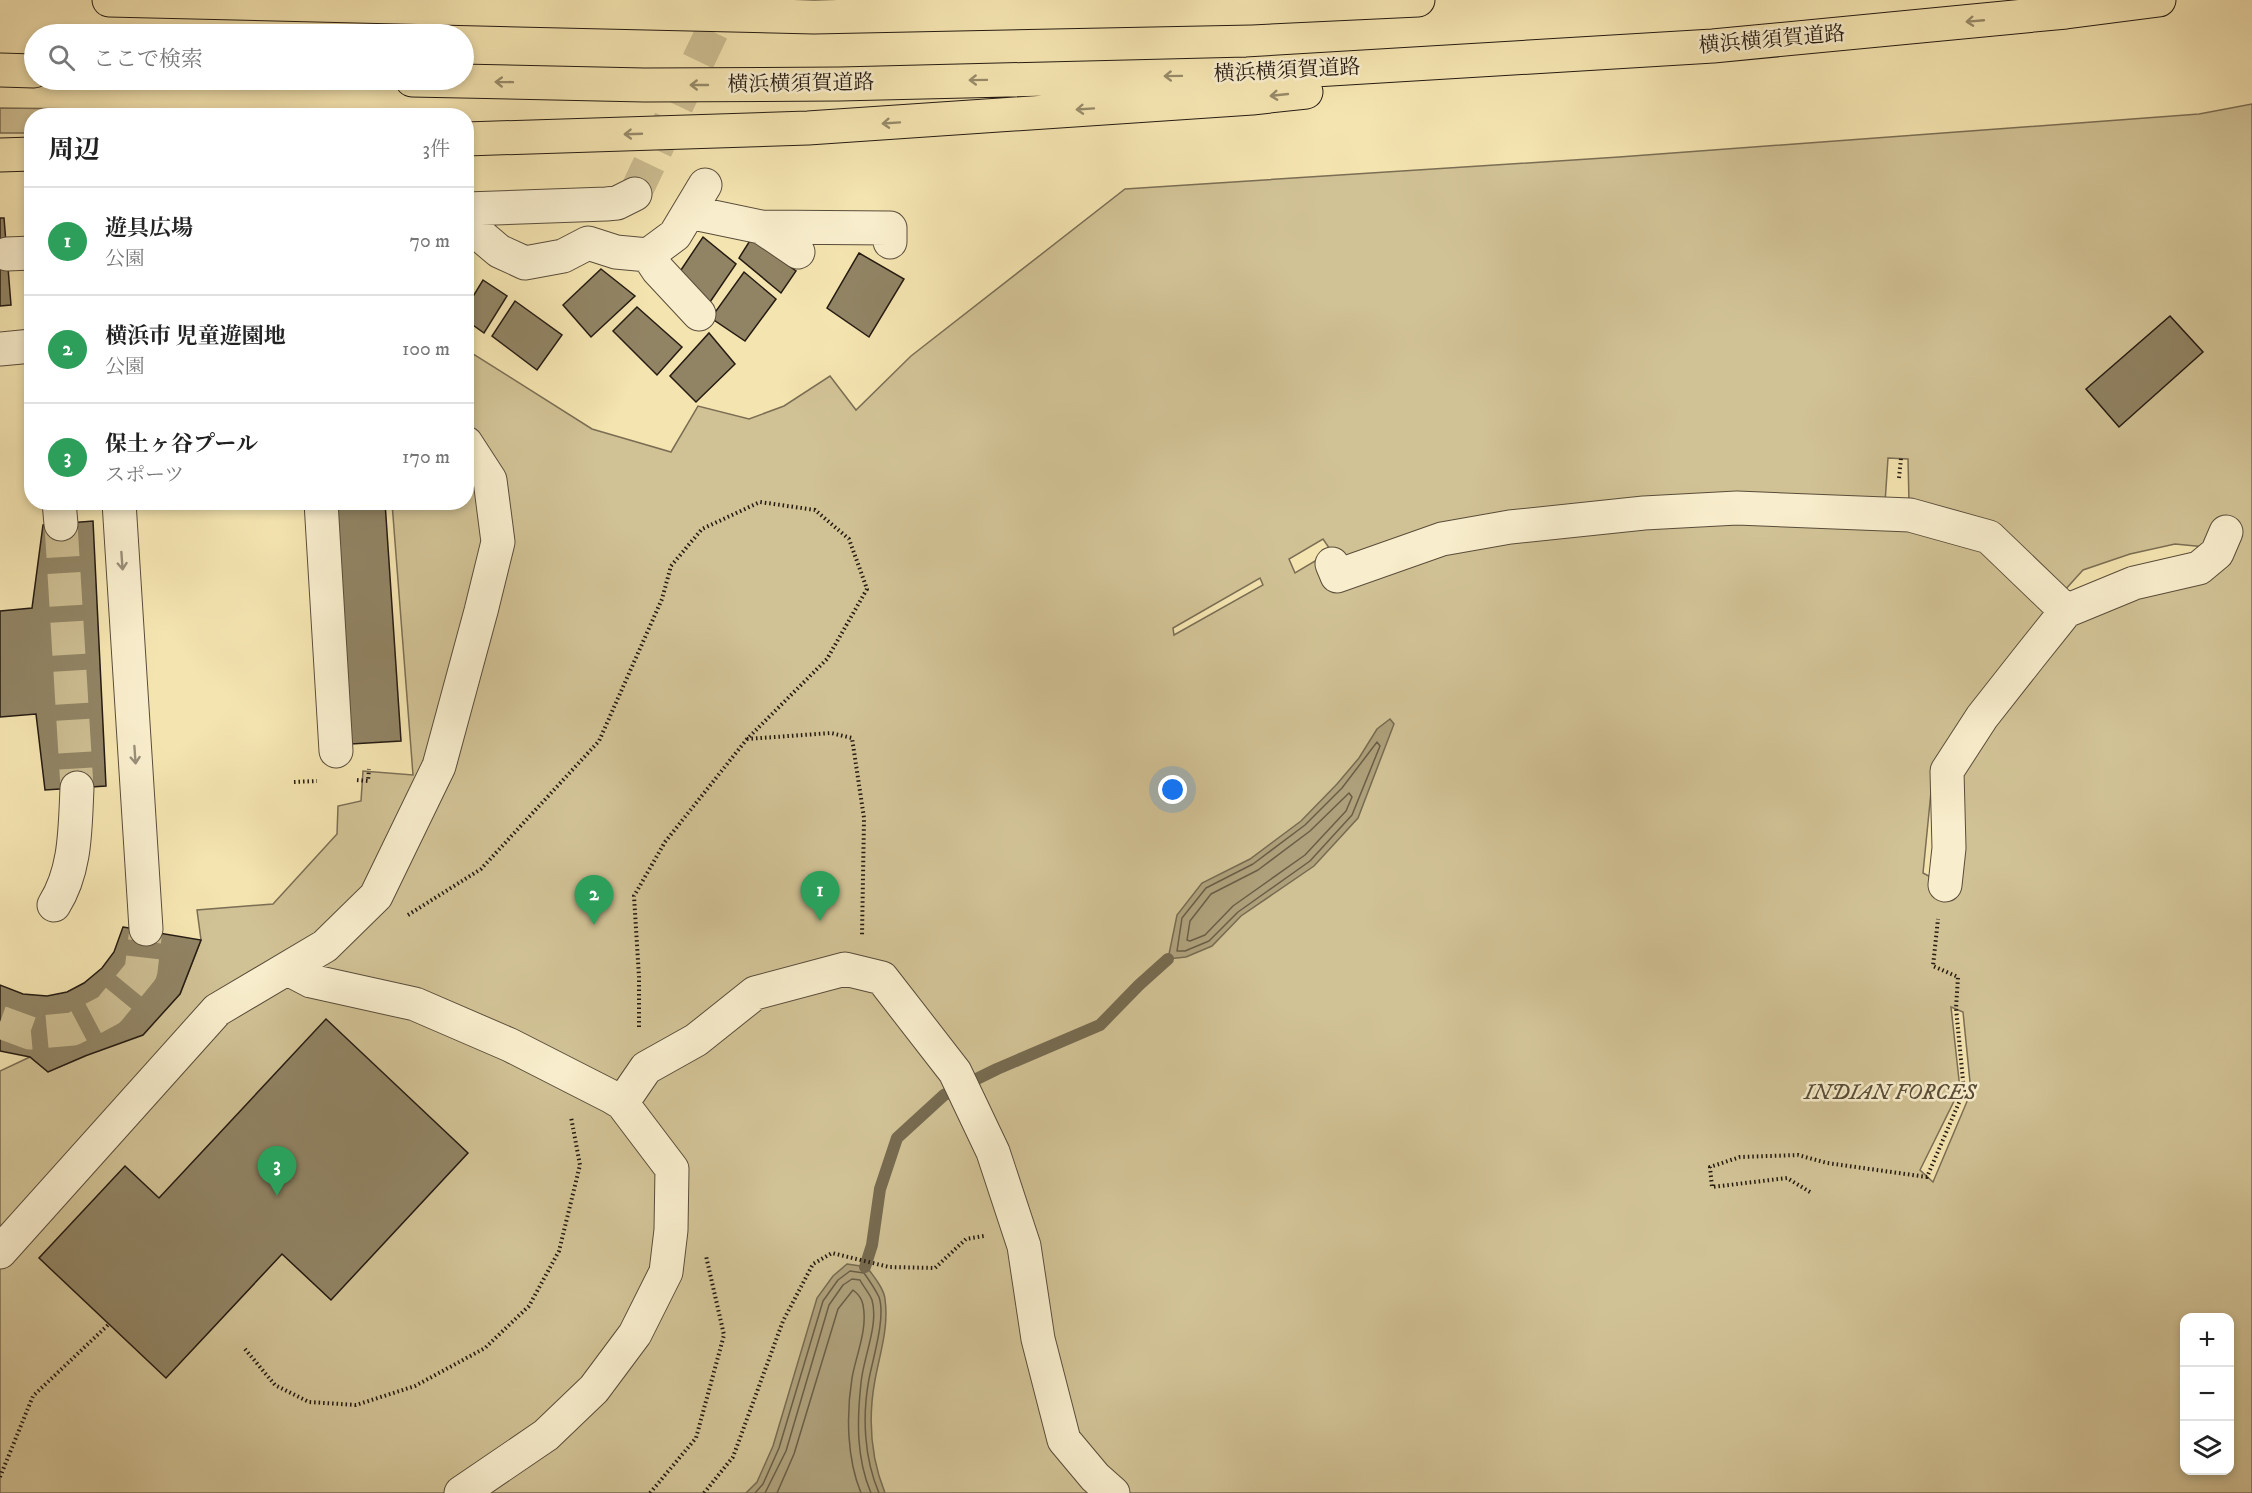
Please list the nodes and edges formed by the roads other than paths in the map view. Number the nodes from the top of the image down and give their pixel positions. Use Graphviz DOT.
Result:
graph roads {
  1 [pos="109,0"];
  2 [pos="1418,0"];
  3 [pos="2159,0"];
  4 [pos="1713,46"];
  5 [pos="0,70"];
  6 [pos="24,71"];
  7 [pos="474,81"];
  8 [pos="474,139"];
  9 [pos="24,154"];
  10 [pos="0,155"];
  11 [pos="635,194"];
  12 [pos="474,209"];
  13 [pos="760,227"];
  14 [pos="474,231"];
  15 [pos="890,242"];
  16 [pos="798,252"];
  17 [pos="648,255"];
  18 [pos="699,314"];
  19 [pos="24,346"];
  20 [pos="0,348"];
  21 [pos="474,455"];
  22 [pos="120,510"];
  23 [pos="321,510"];
  24 [pos="2226,532"];
  25 [pos="1332,564"];
  26 [pos="2066,611"];
  27 [pos="336,751"];
  28 [pos="77,788"];
  29 [pos="1945,885"];
  30 [pos="54,905"];
  31 [pos="146,929"];
  32 [pos="288,969"];
  33 [pos="622,1103"];
  34 [pos="0,1252"];
  35 [pos="461,1493"];
  36 [pos="1113,1493"];
  1 -- 2 [label="highway"];
  3 -- 4 [label="highway, 横浜横須賀道路, one-way"];
  4 -- 7 [label="highway, 横浜横須賀道路, one-way"];
  4 -- 8 [label="highway, one-way"];
  5 -- 6 [label="highway"];
  9 -- 10 [label="highway"];
  11 -- 12 [label="street"];
  13 -- 15 [label="street"];
  13 -- 16 [label="street"];
  13 -- 17 [label="street"];
  14 -- 17 [label="street"];
  17 -- 18 [label="street"];
  19 -- 20 [label="street"];
  21 -- 32 [label="street"];
  22 -- 31 [label="street, one-way"];
  23 -- 27 [label="street"];
  24 -- 26 [label="street"];
  25 -- 26 [label="street"];
  26 -- 29 [label="street"];
  28 -- 30 [label="street"];
  32 -- 33 [label="street"];
  32 -- 34 [label="street"];
  33 -- 35 [label="street"];
  33 -- 36 [label="street"];
}
